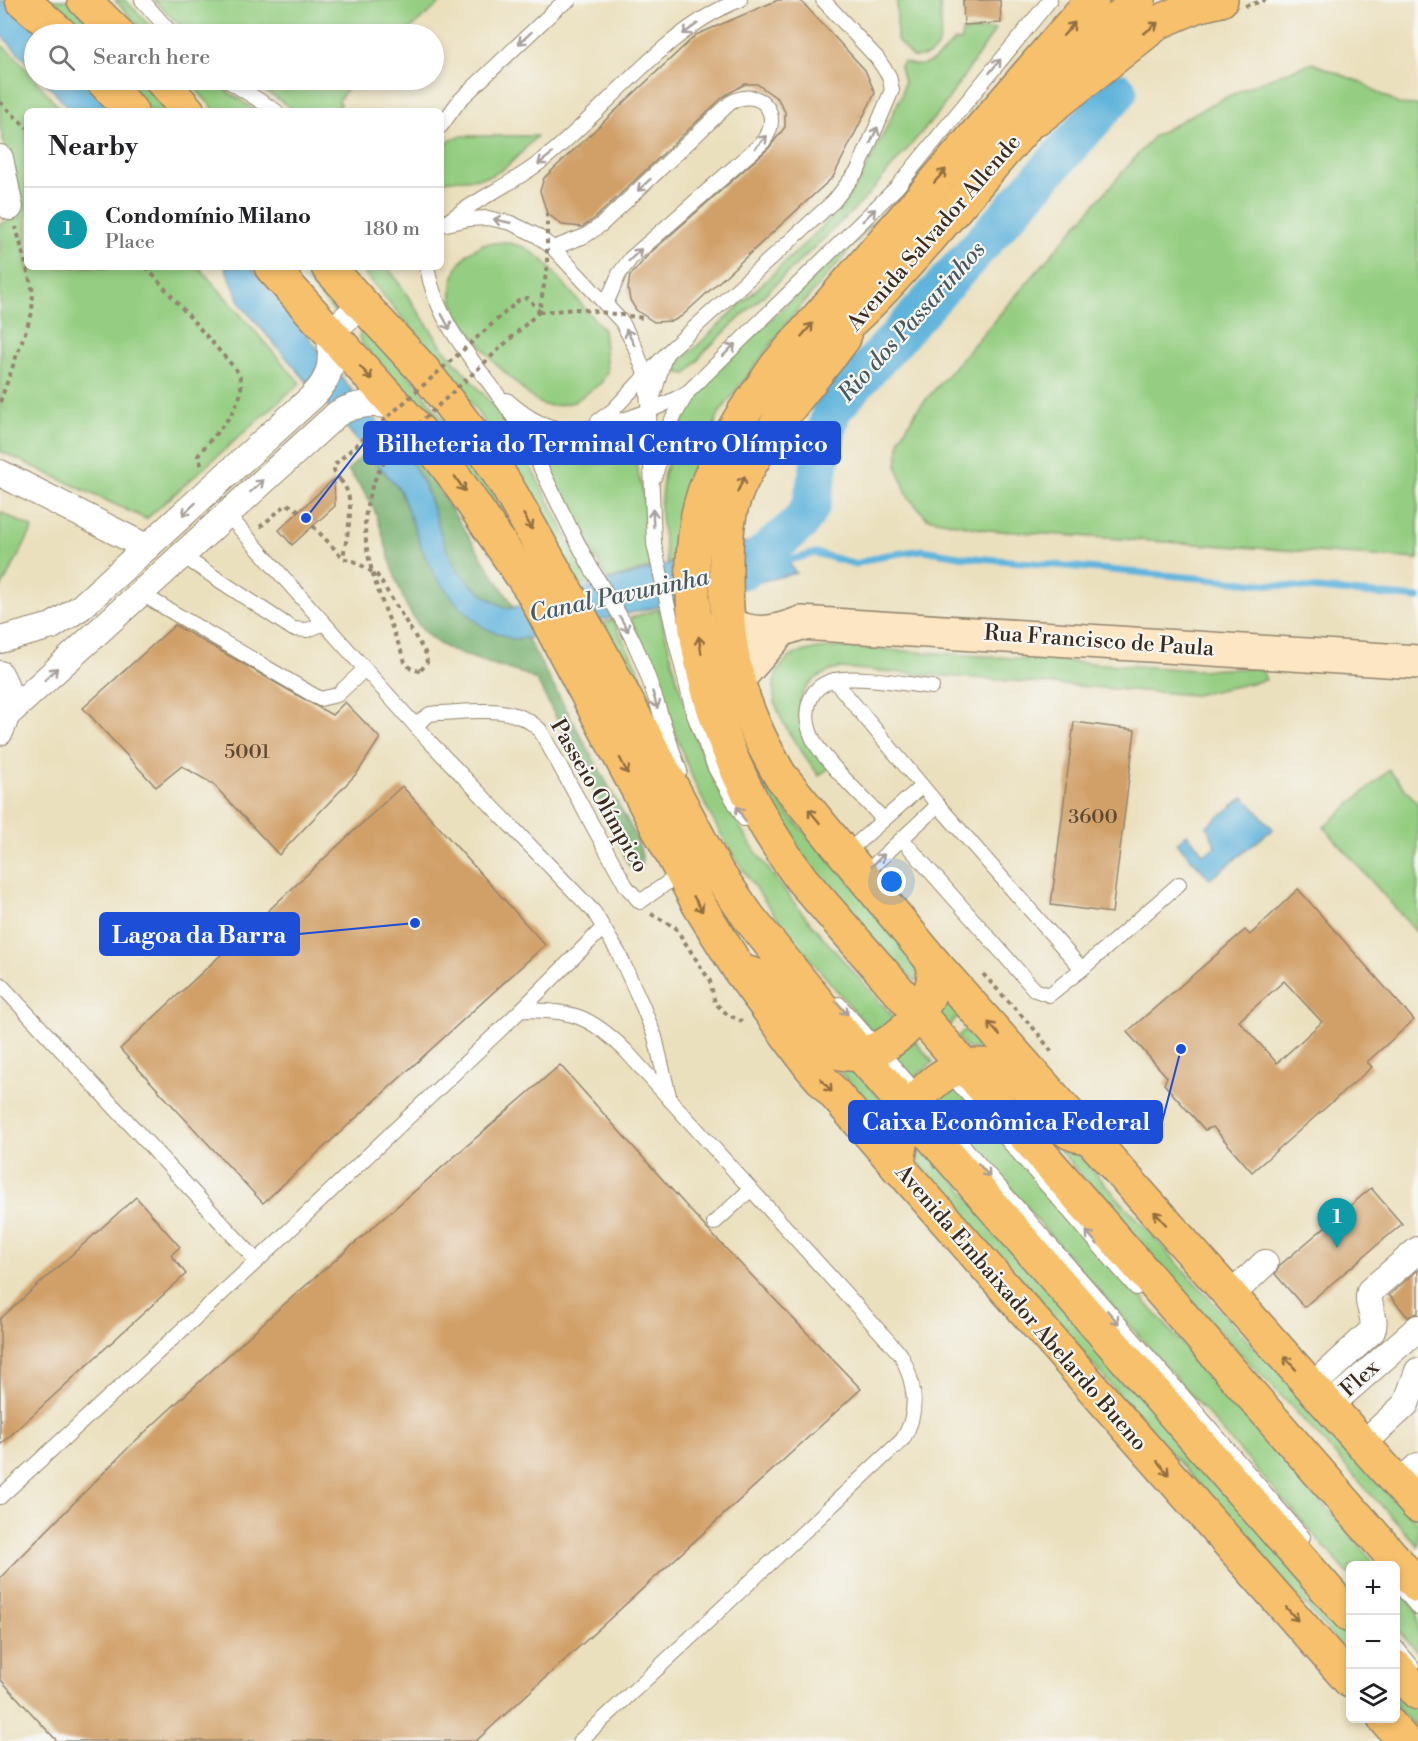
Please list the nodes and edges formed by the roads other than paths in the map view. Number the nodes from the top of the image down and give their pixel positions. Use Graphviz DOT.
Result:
graph roads {
  1 [pos="22,0"];
  2 [pos="84,0"];
  3 [pos="106,0"];
  4 [pos="142,0"];
  5 [pos="569,0"];
  6 [pos="740,0"];
  7 [pos="823,0"];
  8 [pos="1050,0"];
  9 [pos="1092,0"];
  10 [pos="1139,0"];
  11 [pos="1228,4"];
  12 [pos="50,24"];
  13 [pos="108,24"];
  14 [pos="123,24"];
  15 [pos="163,24"];
  16 [pos="111,90"];
  17 [pos="170,90"];
  18 [pos="243,90"];
  19 [pos="127,108"];
  20 [pos="185,108"];
  21 [pos="271,108"];
  22 [pos="444,122"];
  23 [pos="1023,130"];
  24 [pos="0,160"];
  25 [pos="10,207"];
  26 [pos="444,222"];
  27 [pos="444,224"];
  28 [pos="553,248"];
  29 [pos="273,270"];
  30 [pos="331,270"];
  31 [pos="428,270"];
  32 [pos="870,303"];
  33 [pos="362,304"];
  34 [pos="606,304"];
  35 [pos="331,349"];
  36 [pos="666,354"];
  37 [pos="645,374"];
  38 [pos="495,389"];
  39 [pos="688,392"];
  40 [pos="381,405"];
  41 [pos="746,410"];
  42 [pos="649,412"];
  43 [pos="581,429"];
  44 [pos="0,473"];
  45 [pos="651,492"];
  46 [pos="227,514"];
  47 [pos="146,547"];
  48 [pos="181,555"];
  49 [pos="546,585"];
  50 [pos="140,592"];
  51 [pos="726,614"];
  52 [pos="324,623"];
  53 [pos="781,630"];
  54 [pos="0,640"];
  55 [pos="585,654"];
  56 [pos="1418,662"];
  57 [pos="365,669"];
  58 [pos="0,674"];
  59 [pos="737,680"];
  60 [pos="834,680"];
  61 [pos="932,687"];
  62 [pos="4,723"];
  63 [pos="415,726"];
  64 [pos="922,786"];
  65 [pos="938,805"];
  66 [pos="883,819"];
  67 [pos="753,834"];
  68 [pos="902,839"];
  69 [pos="725,858"];
  70 [pos="853,865"];
  71 [pos="681,873"];
  72 [pos="1179,884"];
  73 [pos="603,928"];
  74 [pos="933,962"];
  75 [pos="1082,969"];
  76 [pos="740,971"];
  77 [pos="0,984"];
  78 [pos="830,994"];
  79 [pos="521,1010"];
  80 [pos="912,1022"];
  81 [pos="869,1051"];
  82 [pos="951,1067"];
  83 [pos="670,1102"];
  84 [pos="915,1104"];
  85 [pos="1087,1137"];
  86 [pos="898,1168"];
  87 [pos="750,1190"];
  88 [pos="714,1223"];
  89 [pos="1418,1250"];
  90 [pos="257,1261"];
  91 [pos="1265,1263"];
  92 [pos="1143,1295"];
  93 [pos="1230,1296"];
  94 [pos="1418,1328"];
  95 [pos="1418,1371"];
  96 [pos="1320,1397"];
  97 [pos="1363,1444"];
  98 [pos="1322,1476"];
  99 [pos="1414,1493"];
  100 [pos="0,1497"];
  101 [pos="1313,1549"];
  102 [pos="1418,1554"];
  103 [pos="1418,1586"];
  104 [pos="1400,1588"];
  105 [pos="1418,1608"];
  106 [pos="1349,1615"];
  107 [pos="1400,1653"];
  108 [pos="1397,1669"];
  109 [pos="1418,1673"];
  110 [pos="1346,1676"];
  111 [pos="1418,1693"];
  112 [pos="1388,1723"];
  113 [pos="580,1741"];
  114 [pos="1404,1741"];
  1 -- 12 [label="main road"];
  2 -- 13 [label="main road"];
  3 -- 14 [label="main road"];
  4 -- 15 [label="lane"];
  5 -- 22 [label="lane, one-way"];
  6 -- 26 [label="lane, one-way"];
  36 -- 7 [label="lane, one-way"];
  39 -- 8 [label="lane, one-way"];
  41 -- 9 [label="main road, one-way"];
  10 -- 23 [label="main road"];
  23 -- 11 [label="main road, Avenida Salvador Allende, one-way"];
  16 -- 19 [label="main road"];
  17 -- 20 [label="main road"];
  18 -- 21 [label="lane"];
  23 -- 32 [label="main road, Avenida Salvador Allende"];
  24 -- 25 [label="street"];
  28 -- 27 [label="lane, one-way"];
  28 -- 34 [label="lane"];
  34 -- 28 [label="lane, one-way"];
  29 -- 35 [label="main road, Avenida Embaixador Abelardo Bueno"];
  30 -- 33 [label="main road, Avenida Embaixador Abelardo Bueno"];
  31 -- 38 [label="lane, one-way"];
  32 -- 41 [label="main road"];
  51 -- 32 [label="main road, Avenida Salvador Allende, one-way"];
  33 -- 35 [label="street"];
  33 -- 49 [label="main road, Avenida Embaixador Abelardo Bueno, one-way"];
  37 -- 34 [label="lane, one-way"];
  35 -- 40 [label="main road, Avenida Embaixador Abelardo Bueno, one-way"];
  35 -- 47 [label="street, one-way"];
  36 -- 37 [label="lane"];
  36 -- 42 [label="lane"];
  37 -- 42 [label="lane"];
  37 -- 43 [label="lane"];
  38 -- 43 [label="lane"];
  38 -- 69 [label="lane, one-way"];
  39 -- 42 [label="lane"];
  39 -- 45 [label="lane"];
  46 -- 40 [label="street, one-way"];
  40 -- 49 [label="main road, Avenida Embaixador Abelardo Bueno, one-way"];
  80 -- 41 [label="main road, one-way"];
  42 -- 43 [label="lane"];
  42 -- 45 [label="lane"];
  44 -- 47 [label="street"];
  67 -- 45 [label="lane, one-way"];
  46 -- 48 [label="street"];
  46 -- 52 [label="lane"];
  47 -- 54 [label="street"];
  48 -- 50 [label="street"];
  48 -- 52 [label="lane"];
  49 -- 55 [label="main road, Avenida Embaixador Abelardo Bueno"];
  50 -- 57 [label="lane"];
  62 -- 50 [label="street, one-way"];
  51 -- 53 [label="street, Rua Francisco de Paula"];
  51 -- 59 [label="main road"];
  52 -- 57 [label="lane"];
  53 -- 56 [label="street, Rua Francisco de Paula"];
  53 -- 59 [label="street"];
  55 -- 71 [label="main road, Avenida Embaixador Abelardo Bueno, one-way"];
  55 -- 81 [label="main road, Avenida Embaixador Abelardo Bueno"];
  57 -- 63 [label="lane"];
  58 -- 62 [label="street"];
  70 -- 59 [label="main road, one-way"];
  60 -- 61 [label="lane"];
  60 -- 64 [label="lane"];
  60 -- 66 [label="lane"];
  63 -- 71 [label="lane, Passeio Olímpico"];
  63 -- 73 [label="lane"];
  64 -- 65 [label="lane"];
  64 -- 66 [label="lane"];
  65 -- 68 [label="lane"];
  65 -- 75 [label="lane"];
  66 -- 70 [label="lane"];
  70 -- 68 [label="lane, one-way"];
  68 -- 75 [label="lane"];
  70 -- 74 [label="main road"];
  71 -- 76 [label="main road, Avenida Embaixador Abelardo Bueno, one-way"];
  72 -- 75 [label="lane"];
  73 -- 79 [label="lane"];
  73 -- 83 [label="lane"];
  74 -- 80 [label="main road"];
  85 -- 74 [label="main road, one-way"];
  76 -- 81 [label="main road"];
  76 -- 86 [label="main road, Avenida Embaixador Abelardo Bueno, one-way"];
  77 -- 90 [label="lane"];
  78 -- 81 [label="lane, one-way"];
  79 -- 83 [label="lane"];
  79 -- 90 [label="lane"];
  80 -- 81 [label="main road"];
  80 -- 82 [label="main road"];
  81 -- 84 [label="main road, Avenida Embaixador Abelardo Bueno"];
  82 -- 84 [label="main road"];
  82 -- 85 [label="main road"];
  92 -- 82 [label="lane, one-way"];
  82 -- 98 [label="main road"];
  83 -- 87 [label="lane"];
  84 -- 86 [label="main road"];
  84 -- 101 [label="lane, one-way"];
  84 -- 106 [label="main road, Avenida Embaixador Abelardo Bueno"];
  93 -- 85 [label="main road, one-way"];
  86 -- 110 [label="main road, Avenida Embaixador Abelardo Bueno, one-way"];
  87 -- 88 [label="lane"];
  87 -- 113 [label="lane"];
  89 -- 96 [label="street"];
  90 -- 100 [label="lane"];
  91 -- 93 [label="street"];
  96 -- 93 [label="main road, one-way"];
  94 -- 96 [label="street, Flex"];
  95 -- 97 [label="street"];
  96 -- 97 [label="main road"];
  97 -- 99 [label="main road"];
  98 -- 102 [label="main road"];
  98 -- 103 [label="main road"];
  104 -- 105 [label="lane"];
  107 -- 109 [label="lane"];
  108 -- 111 [label="main road"];
  112 -- 114 [label="main road"];
}
